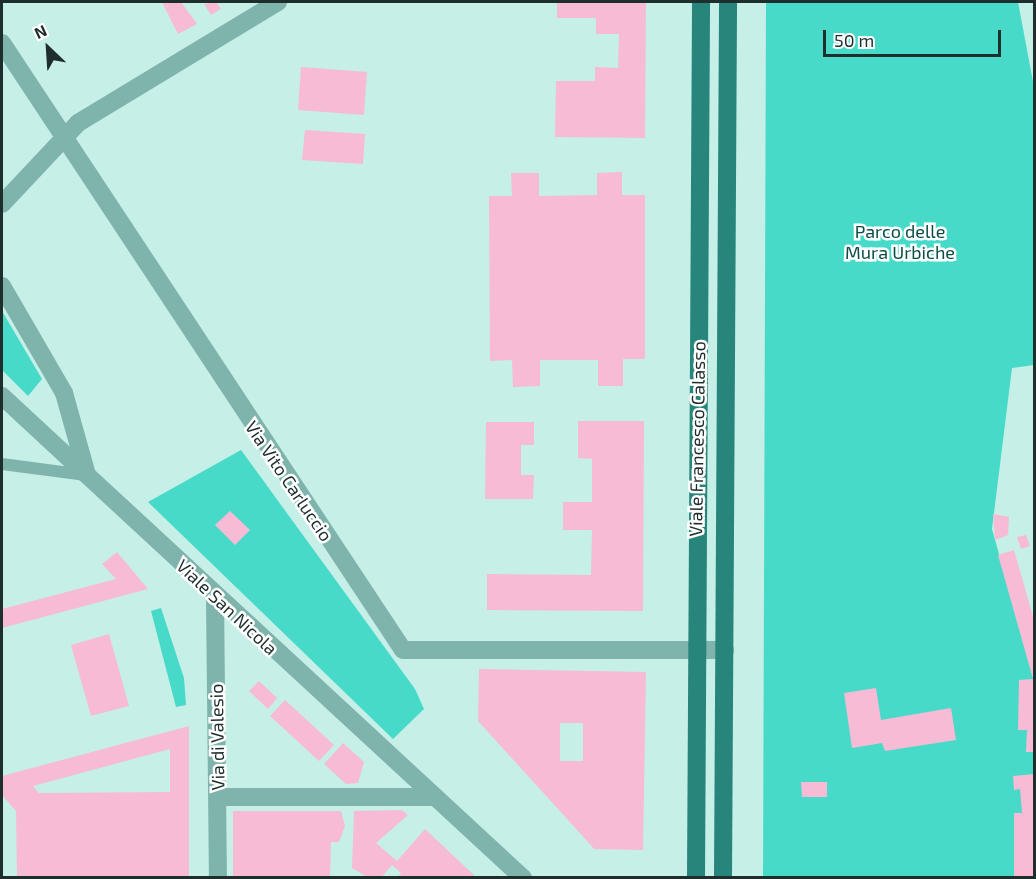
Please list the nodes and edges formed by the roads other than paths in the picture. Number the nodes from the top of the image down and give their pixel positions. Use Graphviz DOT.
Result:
graph roads {
  1 [pos="278,2"];
  2 [pos="702,2"];
  3 [pos="728,2"];
  4 [pos="2,43"];
  5 [pos="64,139"];
  6 [pos="2,204"];
  7 [pos="2,286"];
  8 [pos="2,396"];
  9 [pos="2,464"];
  10 [pos="87,475"];
  11 [pos="215,597"];
  12 [pos="725,650"];
  13 [pos="694,651"];
  14 [pos="218,797"];
  15 [pos="435,797"];
  16 [pos="218,878"];
  17 [pos="524,878"];
  18 [pos="696,878"];
  19 [pos="723,878"];
  1 -- 5 [label="street"];
  2 -- 13 [label="main road, Viale Francesco Calasso"];
  3 -- 12 [label="main road, Viale Francesco Calasso"];
  4 -- 5 [label="street, Via Vito Carluccio"];
  5 -- 6 [label="street"];
  5 -- 13 [label="street, Via Vito Carluccio"];
  7 -- 10 [label="street"];
  8 -- 10 [label="street, Viale San Nicola"];
  9 -- 10 [label="lane"];
  10 -- 11 [label="street, Viale San Nicola"];
  11 -- 14 [label="street, Via di Valesio"];
  11 -- 15 [label="street, Viale San Nicola"];
  12 -- 13 [label="street, Via Vito Carluccio"];
  12 -- 19 [label="main road, Viale Francesco Calasso"];
  13 -- 18 [label="main road, Viale Francesco Calasso"];
  14 -- 15 [label="street"];
  14 -- 16 [label="street, Via di Valesio"];
  15 -- 17 [label="street, Viale San Nicola"];
}
